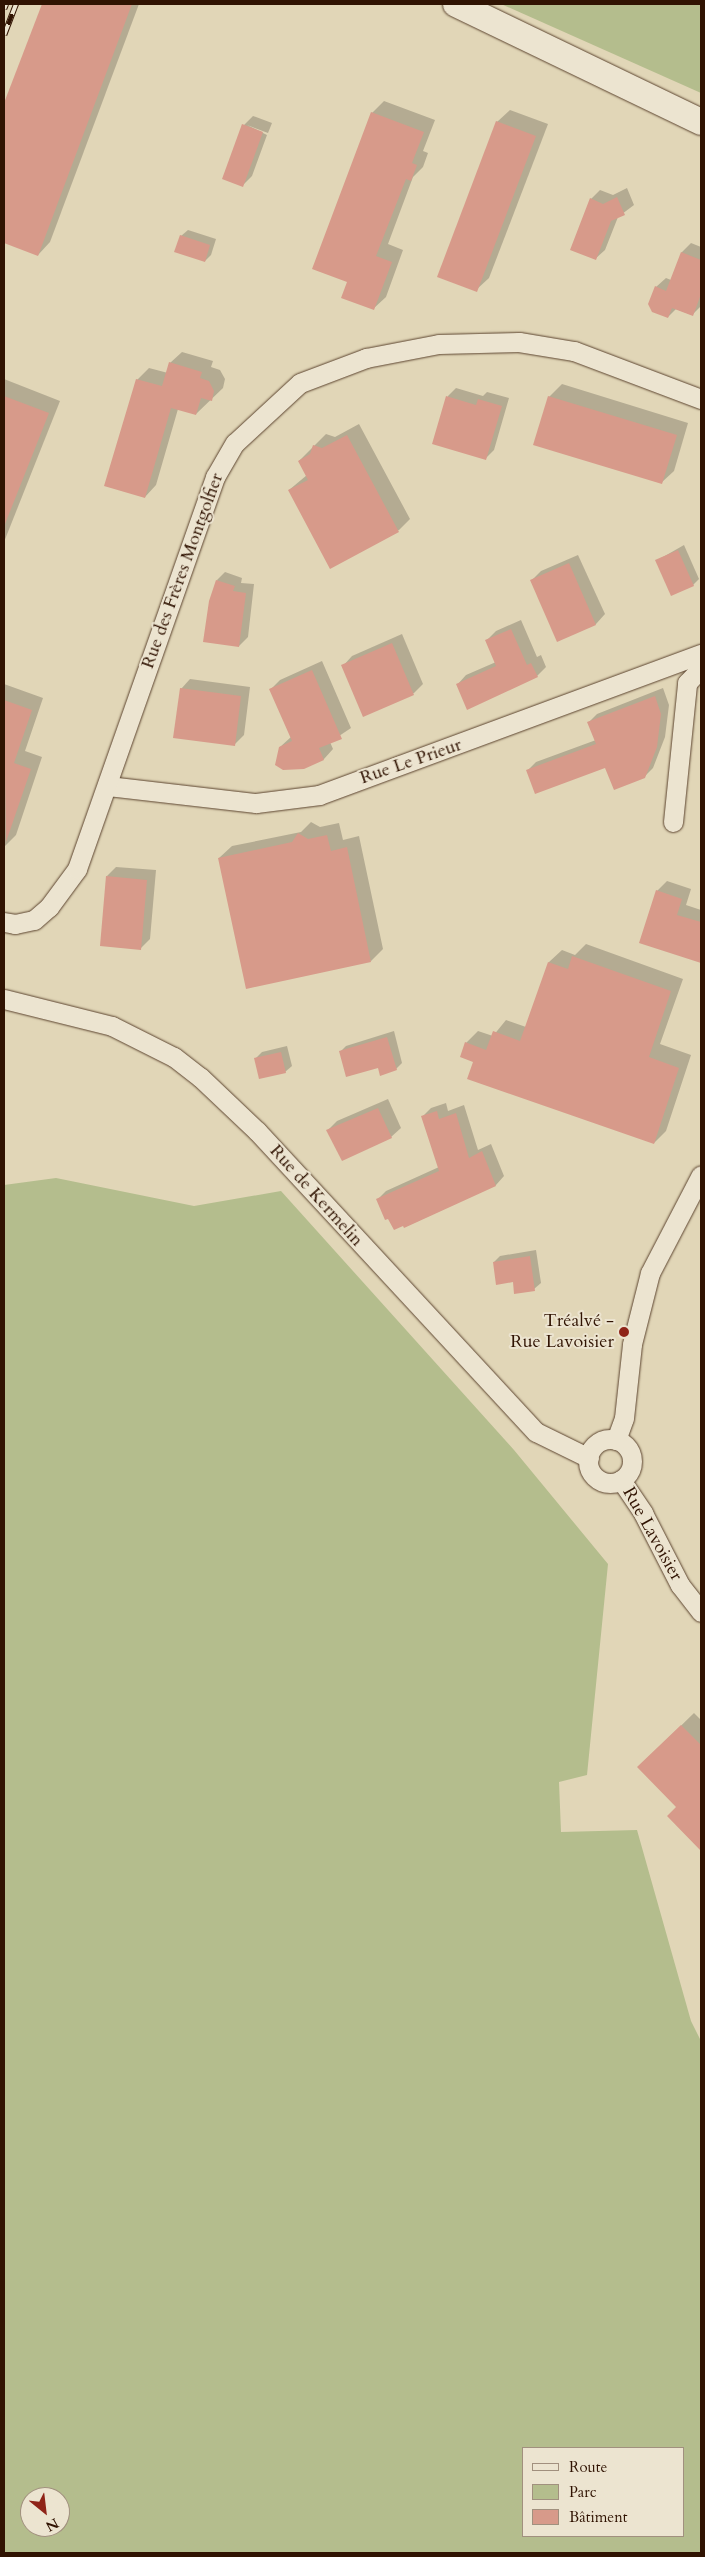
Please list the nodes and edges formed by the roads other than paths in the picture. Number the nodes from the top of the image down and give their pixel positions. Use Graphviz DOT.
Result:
graph roads {
  1 [pos="456,4"];
  2 [pos="701,122"];
  3 [pos="701,399"];
  4 [pos="701,654"];
  5 [pos="701,668"];
  6 [pos="108,786"];
  7 [pos="673,822"];
  8 [pos="9,923"];
  9 [pos="4,999"];
  10 [pos="701,1176"];
  11 [pos="616,1440"];
  12 [pos="589,1458"];
  13 [pos="621,1480"];
  14 [pos="701,1612"];
  1 -- 2 [label="main road"];
  3 -- 6 [label="street, Rue des Frères Montgolfier"];
  4 -- 6 [label="street, Rue Le Prieur"];
  5 -- 7 [label="street"];
  6 -- 8 [label="street, Rue des Frères Montgolfier"];
  9 -- 12 [label="street, Rue de Kermelin"];
  10 -- 11 [label="street"];
  11 -- 12 [label="street"];
  11 -- 13 [label="street"];
  12 -- 13 [label="street"];
  13 -- 14 [label="street, Rue Lavoisier"];
}
